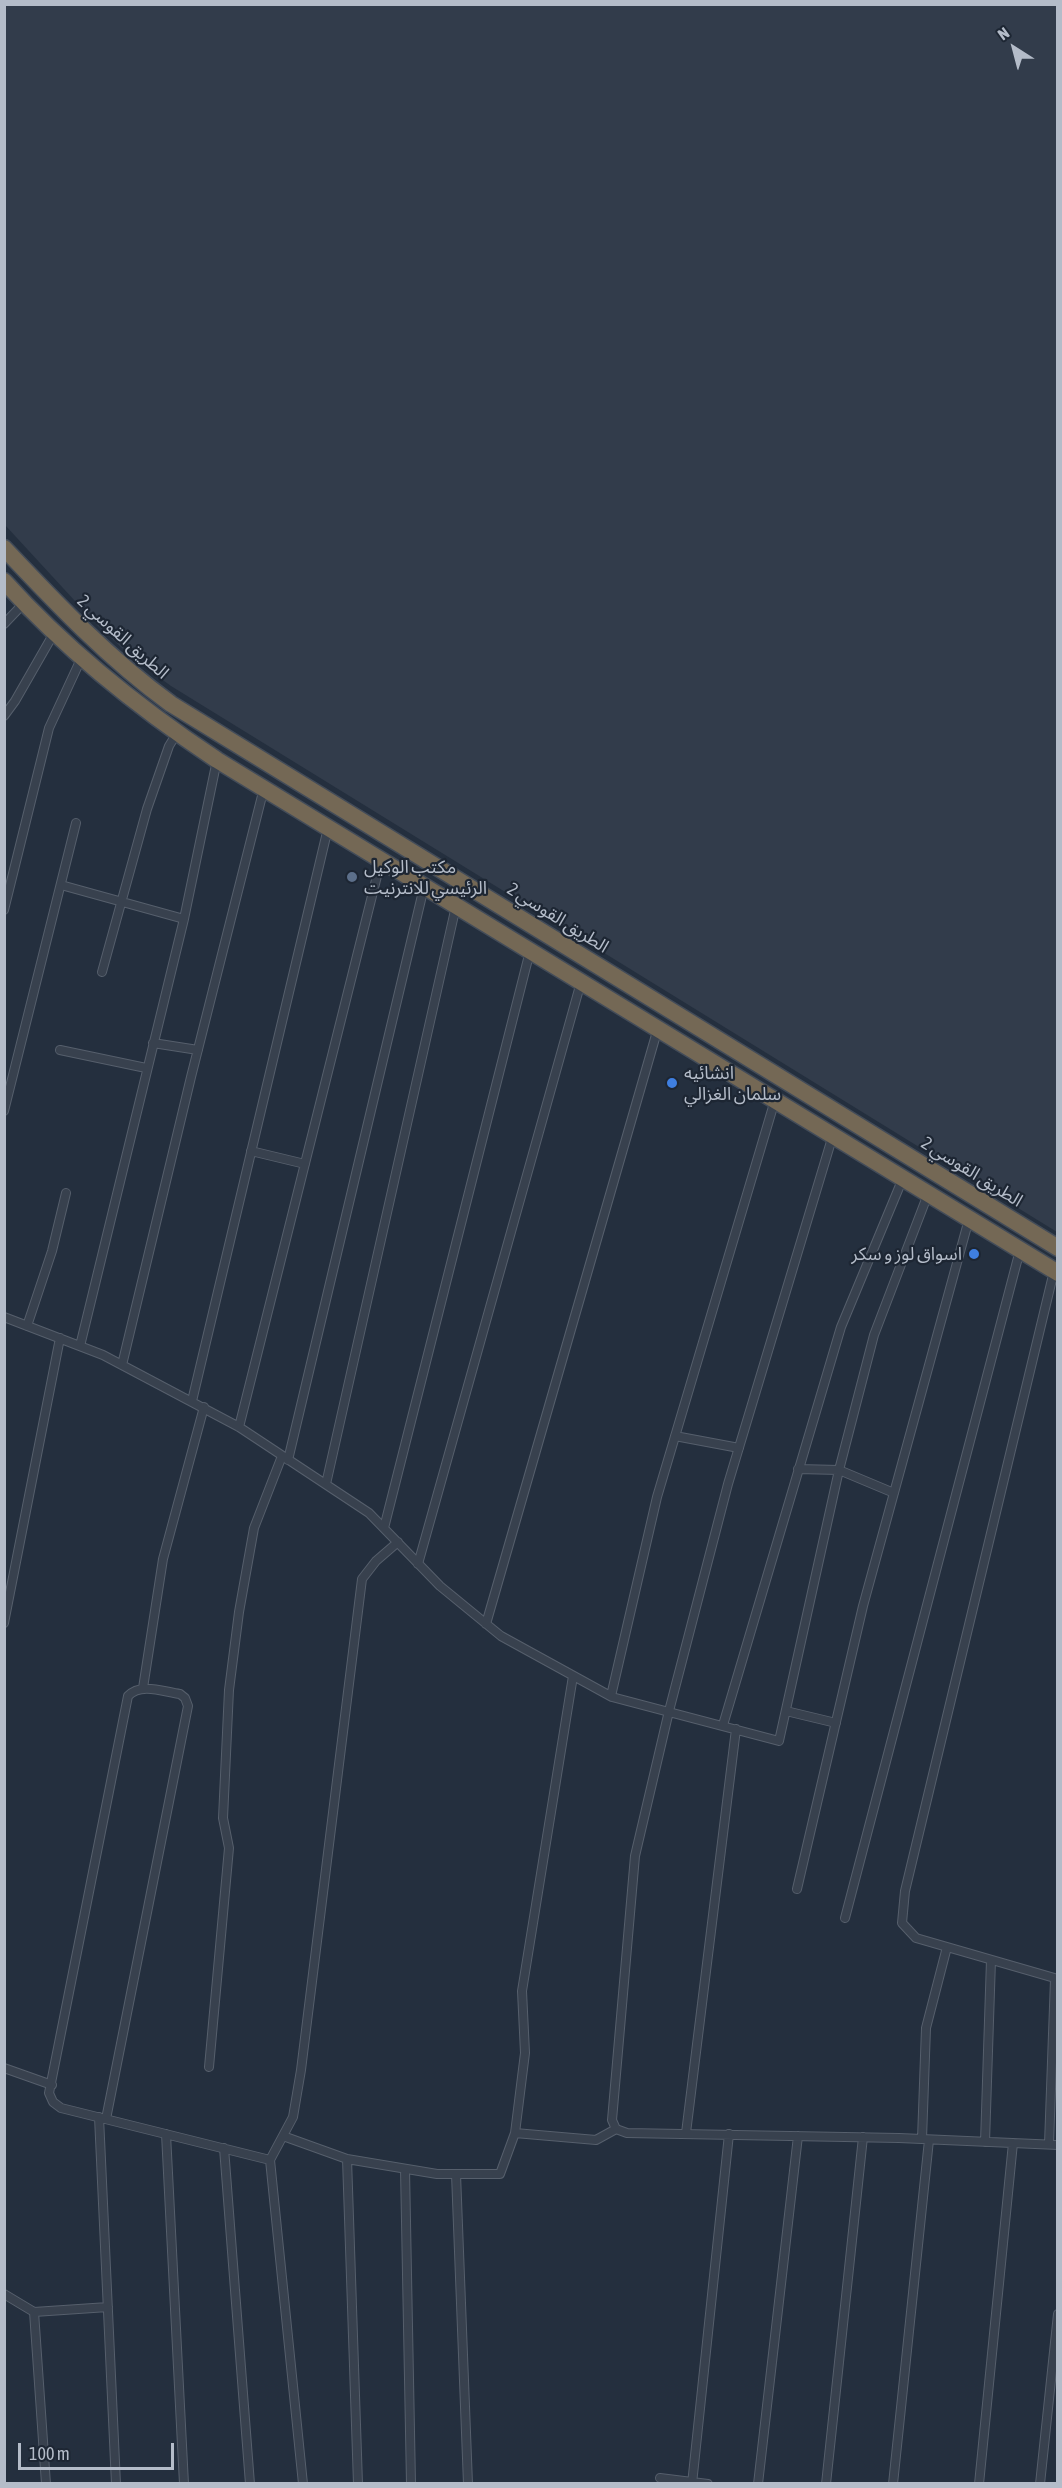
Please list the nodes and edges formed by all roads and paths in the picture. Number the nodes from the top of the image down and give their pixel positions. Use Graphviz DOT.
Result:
graph roads {
  1 [pos="4,548"];
  2 [pos="4,581"];
  3 [pos="24,603"];
  4 [pos="4,624"];
  5 [pos="54,633"];
  6 [pos="81,659"];
  7 [pos="4,716"];
  8 [pos="177,733"];
  9 [pos="218,760"];
  10 [pos="264,788"];
  11 [pos="76,823"];
  12 [pos="328,828"];
  13 [pos="381,860"];
  14 [pos="61,885"];
  15 [pos="424,886"];
  16 [pos="123,902"];
  17 [pos="456,906"];
  18 [pos="4,909"];
  19 [pos="184,919"];
  20 [pos="530,950"];
  21 [pos="102,972"];
  22 [pos="581,981"];
  23 [pos="650,997"];
  24 [pos="678,1014"];
  25 [pos="636,1015"];
  26 [pos="662,1030"];
  27 [pos="153,1043"];
  28 [pos="60,1050"];
  29 [pos="198,1050"];
  30 [pos="146,1068"];
  31 [pos="775,1100"];
  32 [pos="4,1111"];
  33 [pos="833,1135"];
  34 [pos="251,1151"];
  35 [pos="305,1164"];
  36 [pos="903,1178"];
  37 [pos="66,1193"];
  38 [pos="928,1194"];
  39 [pos="969,1219"];
  40 [pos="1058,1248"];
  41 [pos="1020,1250"];
  42 [pos="1056,1272"];
  43 [pos="4,1317"];
  44 [pos="27,1326"];
  45 [pos="60,1338"];
  46 [pos="80,1346"];
  47 [pos="122,1365"];
  48 [pos="192,1401"];
  49 [pos="204,1407"];
  50 [pos="239,1427"];
  51 [pos="675,1436"];
  52 [pos="739,1448"];
  53 [pos="285,1458"];
  54 [pos="798,1469"];
  55 [pos="839,1470"];
  56 [pos="326,1484"];
  57 [pos="894,1493"];
  58 [pos="384,1528"];
  59 [pos="398,1542"];
  60 [pos="418,1564"];
  61 [pos="4,1623"];
  62 [pos="486,1624"];
  63 [pos="573,1676"];
  64 [pos="143,1688"];
  65 [pos="611,1696"];
  66 [pos="669,1711"];
  67 [pos="786,1711"];
  68 [pos="836,1723"];
  69 [pos="723,1725"];
  70 [pos="736,1729"];
  71 [pos="797,1888"];
  72 [pos="845,1918"];
  73 [pos="947,1947"];
  74 [pos="992,1960"];
  75 [pos="1056,1979"];
  76 [pos="209,2067"];
  77 [pos="4,2068"];
  78 [pos="52,2085"];
  79 [pos="102,2118"];
  80 [pos="616,2130"];
  81 [pos="515,2133"];
  82 [pos="686,2133"];
  83 [pos="166,2134"];
  84 [pos="729,2134"];
  85 [pos="283,2136"];
  86 [pos="798,2136"];
  87 [pos="863,2138"];
  88 [pos="926,2139"];
  89 [pos="985,2142"];
  90 [pos="1013,2143"];
  91 [pos="1053,2144"];
  92 [pos="224,2148"];
  93 [pos="347,2159"];
  94 [pos="270,2160"];
  95 [pos="405,2169"];
  96 [pos="456,2174"];
  97 [pos="4,2294"];
  98 [pos="108,2307"];
  99 [pos="34,2312"];
  100 [pos="1058,2314"];
  101 [pos="660,2478"];
  102 [pos="692,2483"];
  103 [pos="46,2484"];
  104 [pos="116,2484"];
  105 [pos="184,2484"];
  106 [pos="250,2484"];
  107 [pos="303,2484"];
  108 [pos="358,2484"];
  109 [pos="411,2484"];
  110 [pos="468,2484"];
  111 [pos="708,2484"];
  112 [pos="758,2484"];
  113 [pos="826,2484"];
  114 [pos="893,2484"];
  115 [pos="979,2484"];
  116 [pos="1040,2484"];
  1 -- 23 [label="highway, الطريق القوسي 2"];
  2 -- 3 [label="highway"];
  3 -- 4 [label="street"];
  3 -- 5 [label="highway"];
  5 -- 6 [label="highway"];
  5 -- 7 [label="street"];
  6 -- 8 [label="highway"];
  6 -- 18 [label="street"];
  8 -- 9 [label="highway"];
  8 -- 16 [label="street"];
  9 -- 10 [label="highway"];
  9 -- 19 [label="street"];
  10 -- 12 [label="highway"];
  10 -- 29 [label="street"];
  11 -- 14 [label="street"];
  12 -- 13 [label="highway"];
  12 -- 34 [label="street"];
  13 -- 15 [label="highway"];
  13 -- 35 [label="street"];
  14 -- 16 [label="street"];
  14 -- 32 [label="street"];
  15 -- 17 [label="highway"];
  15 -- 53 [label="street"];
  16 -- 19 [label="street"];
  16 -- 21 [label="street"];
  17 -- 20 [label="highway"];
  17 -- 56 [label="street"];
  19 -- 27 [label="street"];
  20 -- 22 [label="highway"];
  20 -- 58 [label="street"];
  22 -- 25 [label="highway"];
  22 -- 60 [label="street"];
  23 -- 24 [label="highway, الطريق القوسي 2"];
  23 -- 25 [label="highway"];
  24 -- 26 [label="highway"];
  24 -- 40 [label="highway, الطريق القوسي 2"];
  25 -- 26 [label="highway"];
  26 -- 31 [label="highway"];
  26 -- 62 [label="street"];
  27 -- 29 [label="street"];
  27 -- 30 [label="street"];
  28 -- 30 [label="street"];
  29 -- 47 [label="street"];
  30 -- 46 [label="street"];
  31 -- 33 [label="highway"];
  31 -- 51 [label="street"];
  33 -- 36 [label="highway"];
  33 -- 52 [label="street"];
  34 -- 35 [label="street"];
  34 -- 48 [label="street"];
  35 -- 50 [label="street"];
  36 -- 38 [label="highway"];
  36 -- 54 [label="street"];
  37 -- 44 [label="street"];
  38 -- 39 [label="highway"];
  38 -- 55 [label="street"];
  39 -- 41 [label="highway"];
  39 -- 57 [label="street"];
  41 -- 42 [label="highway"];
  41 -- 72 [label="street"];
  42 -- 73 [label="street"];
  43 -- 44 [label="street"];
  44 -- 45 [label="street"];
  45 -- 46 [label="street"];
  45 -- 61 [label="street"];
  46 -- 47 [label="street"];
  47 -- 48 [label="street"];
  48 -- 49 [label="street"];
  49 -- 50 [label="street"];
  49 -- 64 [label="street"];
  50 -- 53 [label="street"];
  51 -- 52 [label="street"];
  51 -- 65 [label="street"];
  52 -- 66 [label="street"];
  53 -- 56 [label="street"];
  53 -- 76 [label="street"];
  54 -- 55 [label="street"];
  54 -- 69 [label="street"];
  55 -- 57 [label="street"];
  55 -- 67 [label="street"];
  56 -- 58 [label="street"];
  57 -- 68 [label="street"];
  58 -- 59 [label="street"];
  59 -- 60 [label="street"];
  59 -- 85 [label="street"];
  60 -- 62 [label="street"];
  62 -- 63 [label="street"];
  63 -- 65 [label="street"];
  63 -- 81 [label="street"];
  64 -- 78 [label="street"];
  64 -- 79 [label="street"];
  65 -- 66 [label="street"];
  66 -- 69 [label="street"];
  66 -- 80 [label="street"];
  67 -- 68 [label="street"];
  67 -- 70 [label="street"];
  68 -- 71 [label="street"];
  69 -- 70 [label="street"];
  70 -- 82 [label="street"];
  73 -- 74 [label="street"];
  73 -- 88 [label="street"];
  74 -- 75 [label="street"];
  74 -- 89 [label="street"];
  75 -- 91 [label="street"];
  77 -- 78 [label="street"];
  78 -- 79 [label="street"];
  79 -- 83 [label="street"];
  79 -- 98 [label="street"];
  80 -- 81 [label="street"];
  80 -- 82 [label="street"];
  81 -- 96 [label="street"];
  82 -- 84 [label="street"];
  83 -- 92 [label="street"];
  83 -- 105 [label="street"];
  84 -- 86 [label="street"];
  84 -- 102 [label="street"];
  85 -- 93 [label="street"];
  85 -- 94 [label="street"];
  86 -- 87 [label="street"];
  86 -- 112 [label="street"];
  87 -- 88 [label="street"];
  87 -- 113 [label="street"];
  88 -- 89 [label="street"];
  88 -- 114 [label="street"];
  89 -- 90 [label="street"];
  90 -- 91 [label="street"];
  90 -- 115 [label="street"];
  92 -- 94 [label="street"];
  92 -- 106 [label="street"];
  93 -- 95 [label="street"];
  93 -- 108 [label="street"];
  94 -- 107 [label="street"];
  95 -- 96 [label="street"];
  95 -- 109 [label="street"];
  96 -- 110 [label="street"];
  97 -- 99 [label="street"];
  98 -- 99 [label="street"];
  98 -- 104 [label="street"];
  99 -- 103 [label="street"];
  100 -- 116 [label="street"];
  101 -- 102 [label="street"];
  102 -- 111 [label="street"];
}
